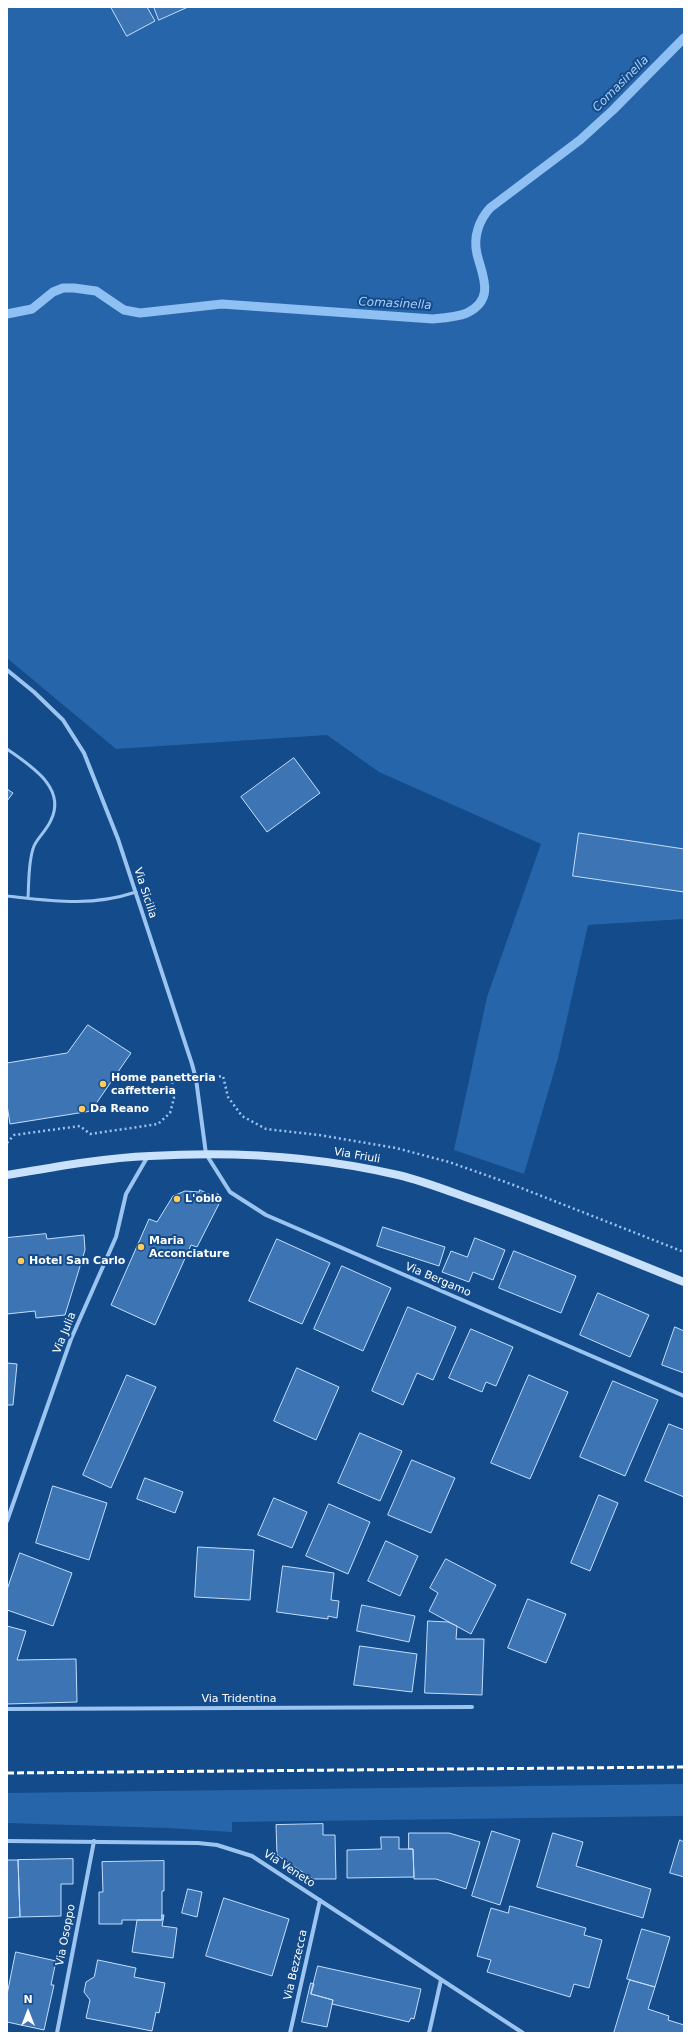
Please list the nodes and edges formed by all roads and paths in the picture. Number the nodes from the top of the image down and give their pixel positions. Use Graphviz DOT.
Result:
graph roads {
  1 [pos="7,670"];
  2 [pos="7,749"];
  3 [pos="136,892"];
  4 [pos="7,896"];
  5 [pos="28,898"];
  6 [pos="196,1079"];
  7 [pos="266,1130"];
  8 [pos="7,1143"];
  9 [pos="206,1154"];
  10 [pos="148,1156"];
  11 [pos="7,1174"];
  12 [pos="684,1282"];
  13 [pos="684,1396"];
  14 [pos="7,1521"];
  15 [pos="472,1707"];
  16 [pos="7,1709"];
  17 [pos="7,1841"];
  18 [pos="94,1841"];
  19 [pos="320,1900"];
  20 [pos="441,1980"];
  21 [pos="57,2033"];
  22 [pos="290,2033"];
  23 [pos="429,2033"];
  24 [pos="523,2033"];
  1 -- 3 [label="street, Via Sicilia"];
  2 -- 5 [label="lane"];
  3 -- 5 [label="lane"];
  3 -- 6 [label="street, Via Sicilia"];
  4 -- 5 [label="lane"];
  6 -- 7 [label="path"];
  6 -- 8 [label="path"];
  6 -- 9 [label="street, Via Sicilia"];
  9 -- 10 [label="street, Via Friuli"];
  9 -- 12 [label="street, Via Friuli"];
  9 -- 13 [label="street, Via Bergamo"];
  10 -- 11 [label="street, Via Friuli"];
  10 -- 14 [label="street, Via Julia"];
  15 -- 16 [label="street, Via Tridentina"];
  17 -- 18 [label="street, Via Veneto"];
  18 -- 19 [label="street, Via Veneto"];
  18 -- 21 [label="street, Via Osoppo"];
  19 -- 20 [label="street, Via Veneto"];
  19 -- 22 [label="street, Via Bezzecca"];
  20 -- 23 [label="street"];
  20 -- 24 [label="street, Via Veneto"];
}
